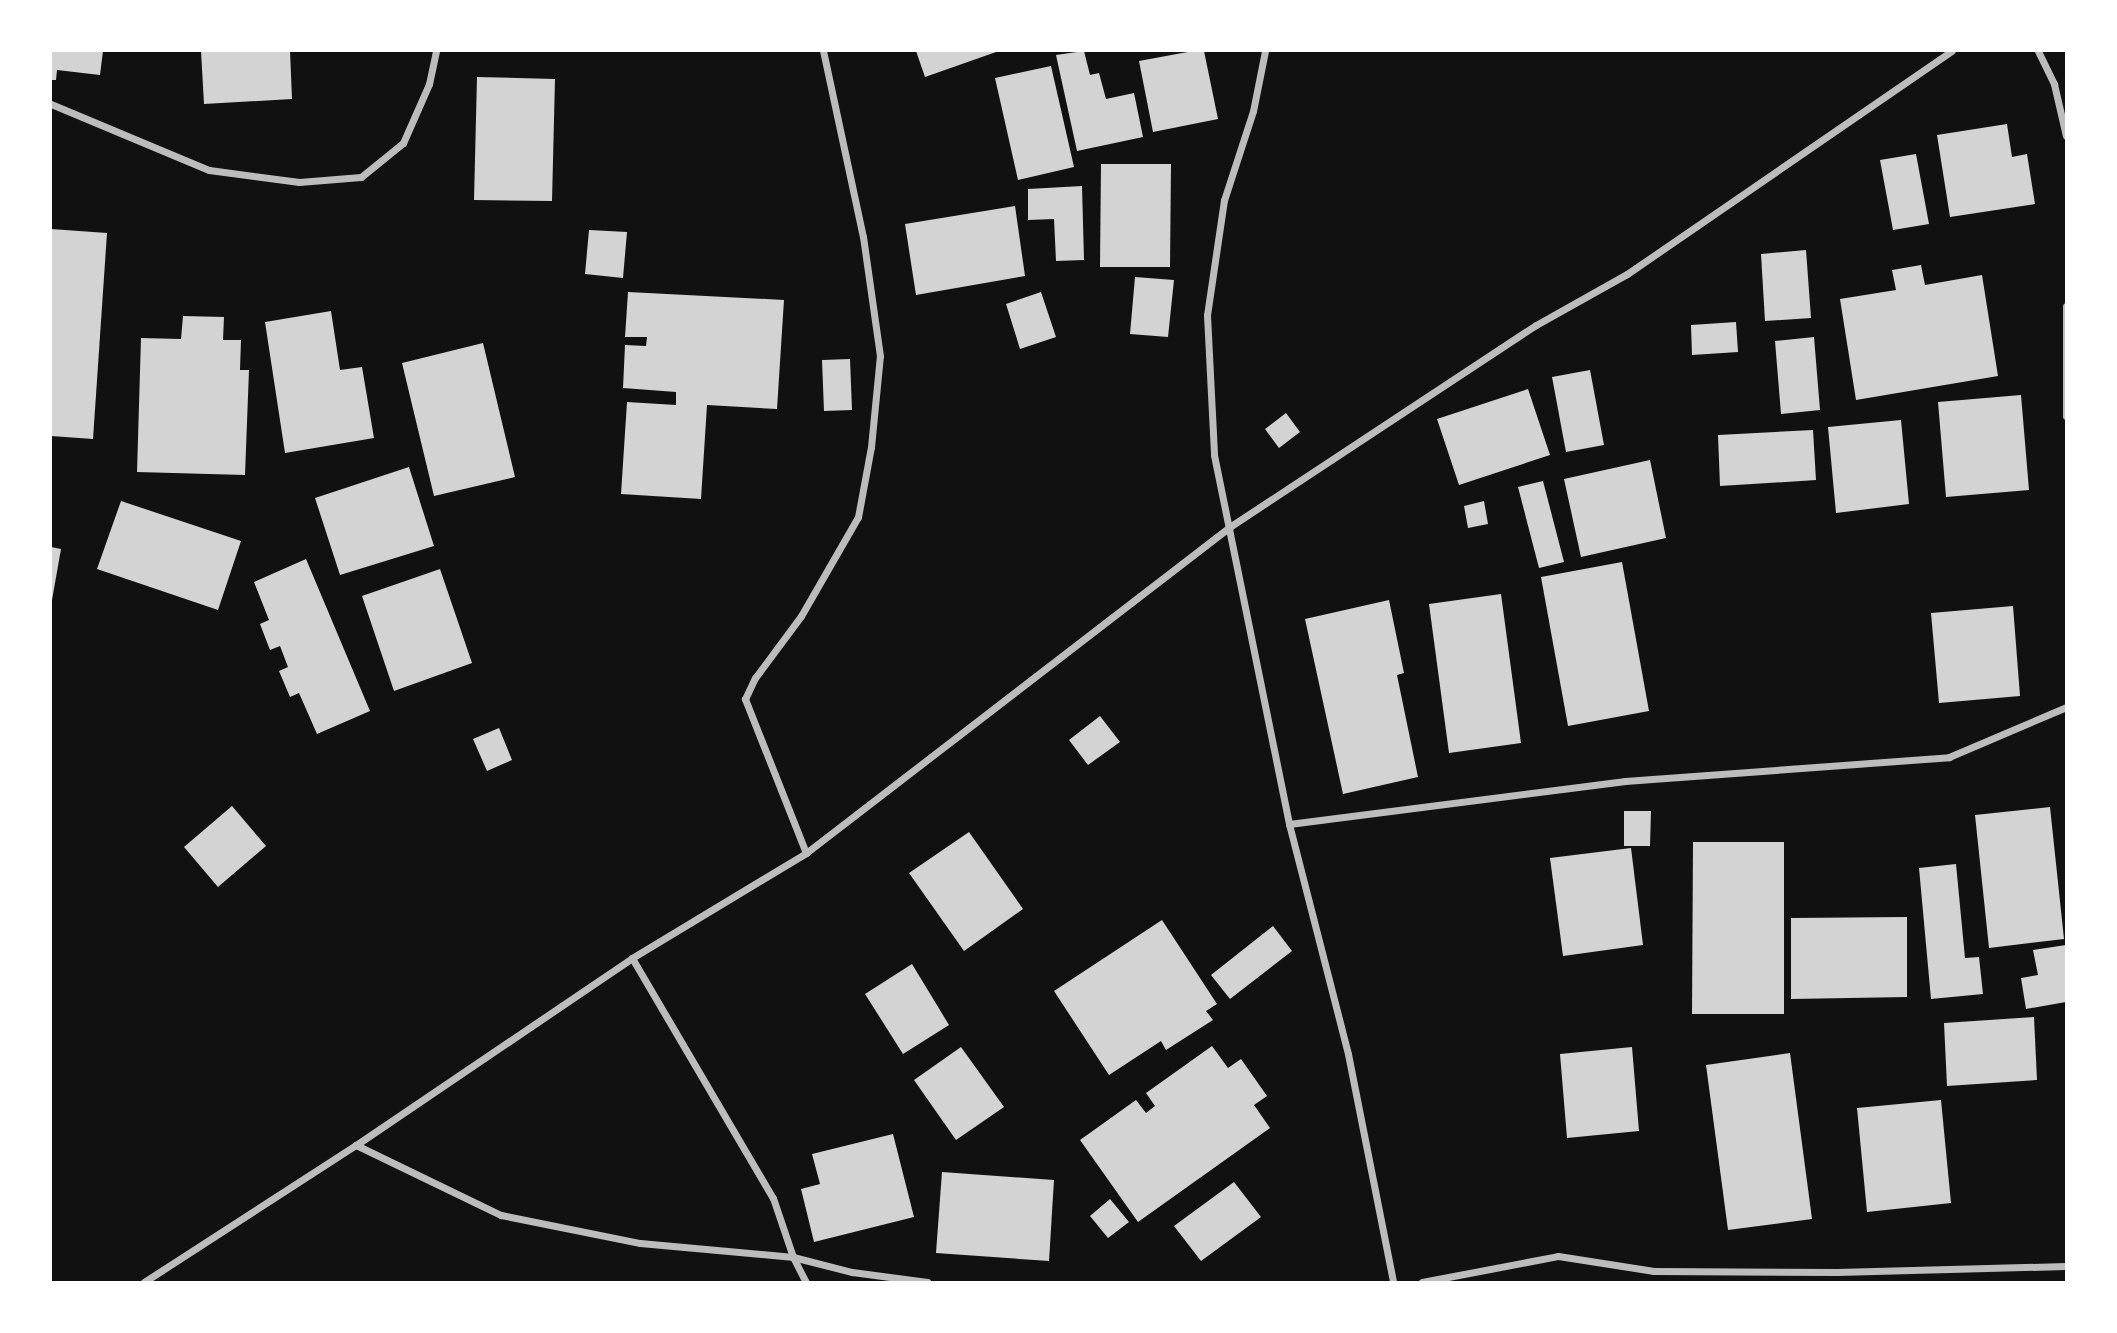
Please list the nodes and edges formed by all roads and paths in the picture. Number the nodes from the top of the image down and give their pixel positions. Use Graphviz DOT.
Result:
graph roads {
  1 [pos="436,51"];
  2 [pos="823,51"];
  3 [pos="1265,51"];
  4 [pos="1952,51"];
  5 [pos="2038,51"];
  6 [pos="51,104"];
  7 [pos="2066,136"];
  8 [pos="2066,306"];
  9 [pos="2066,416"];
  10 [pos="1231,526"];
  11 [pos="2066,707"];
  12 [pos="1289,824"];
  13 [pos="806,853"];
  14 [pos="632,958"];
  15 [pos="356,1145"];
  16 [pos="793,1257"];
  17 [pos="2066,1266"];
  18 [pos="144,1282"];
  19 [pos="806,1282"];
  20 [pos="927,1282"];
  21 [pos="1393,1282"];
  22 [pos="1422,1282"];
  1 -- 6 [label="street"];
  2 -- 13 [label="street"];
  3 -- 10 [label="street"];
  4 -- 10 [label="street"];
  5 -- 7 [label="street"];
  8 -- 9 [label="street"];
  10 -- 12 [label="street"];
  10 -- 13 [label="street"];
  11 -- 12 [label="street"];
  12 -- 21 [label="street"];
  13 -- 14 [label="street"];
  14 -- 15 [label="street"];
  14 -- 16 [label="street"];
  15 -- 16 [label="street"];
  15 -- 18 [label="street"];
  16 -- 19 [label="street"];
  16 -- 20 [label="street"];
  17 -- 22 [label="street"];
}
